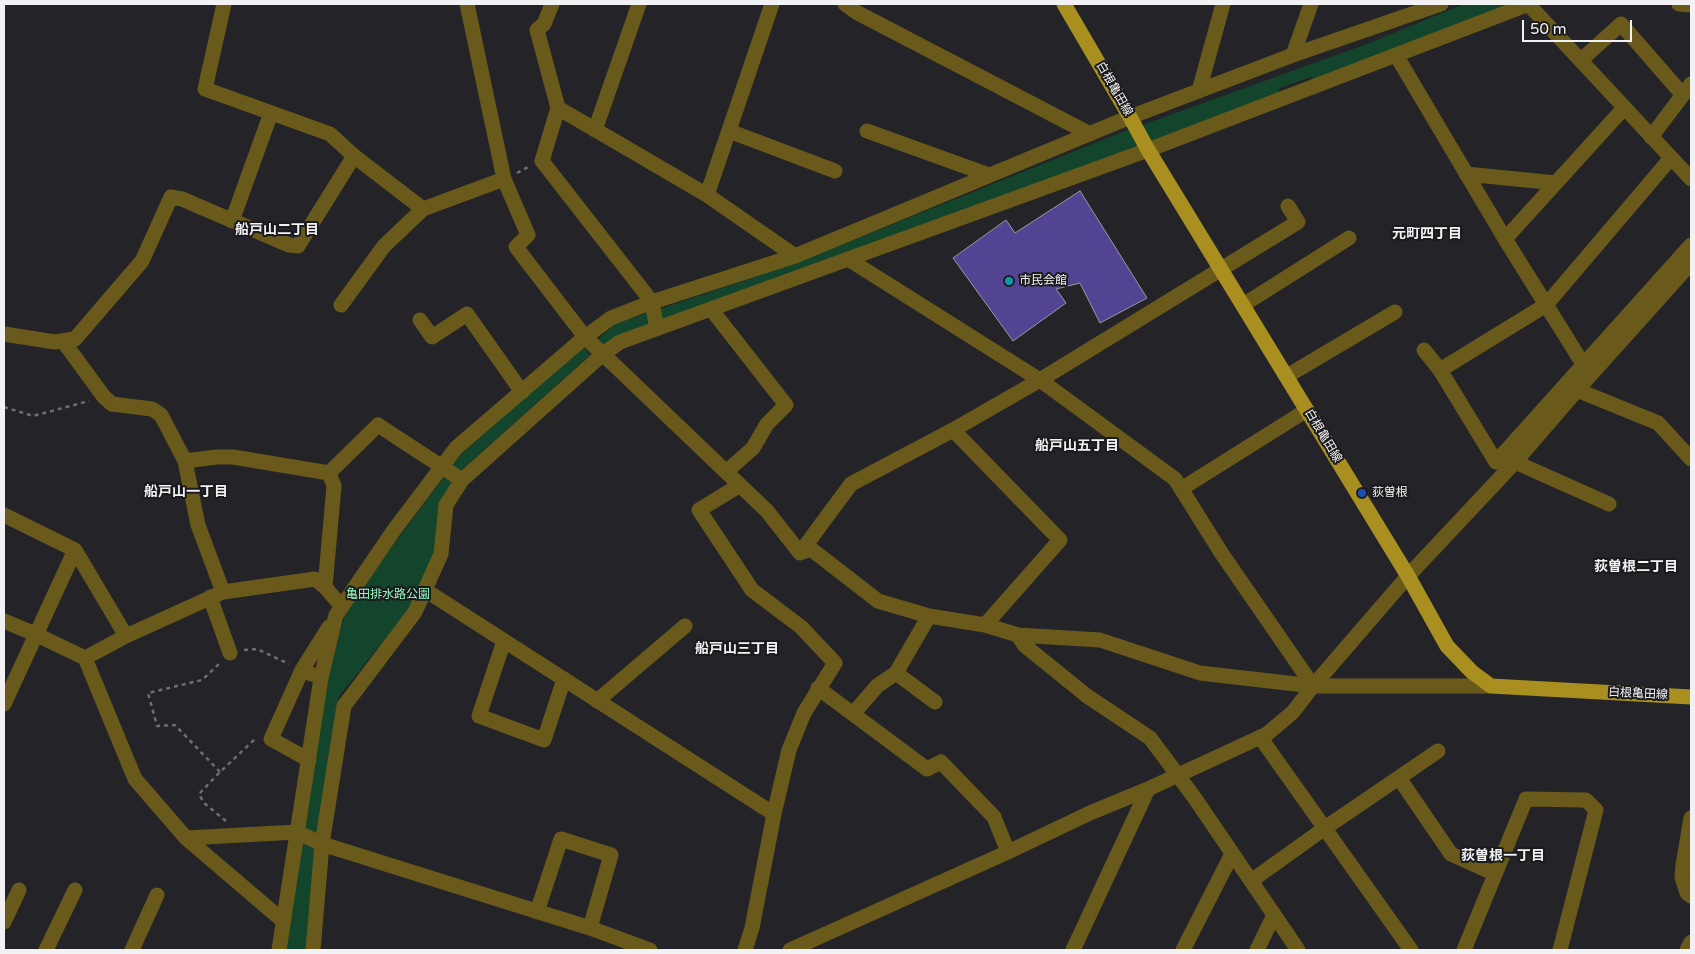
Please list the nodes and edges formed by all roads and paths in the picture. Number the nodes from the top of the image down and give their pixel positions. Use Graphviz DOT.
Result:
graph roads {
  1 [pos="224,4"];
  2 [pos="467,4"];
  3 [pos="552,4"];
  4 [pos="638,4"];
  5 [pos="772,4"];
  6 [pos="845,4"];
  7 [pos="1064,4"];
  8 [pos="1223,4"];
  9 [pos="1311,4"];
  10 [pos="1441,4"];
  11 [pos="1529,4"];
  12 [pos="1679,4"];
  13 [pos="1691,5"];
  14 [pos="1293,55"];
  15 [pos="1396,55"];
  16 [pos="1581,60"];
  17 [pos="1687,89"];
  18 [pos="1199,91"];
  19 [pos="558,108"];
  20 [pos="1624,108"];
  21 [pos="271,113"];
  22 [pos="1130,117"];
  23 [pos="595,130"];
  24 [pos="728,131"];
  25 [pos="867,131"];
  26 [pos="1090,134"];
  27 [pos="1651,137"];
  28 [pos="1148,150"];
  29 [pos="354,156"];
  30 [pos="1671,158"];
  31 [pos="542,161"];
  32 [pos="835,171"];
  33 [pos="1466,174"];
  34 [pos="989,175"];
  35 [pos="504,179"];
  36 [pos="1691,179"];
  37 [pos="1556,183"];
  38 [pos="707,195"];
  39 [pos="1288,206"];
  40 [pos="423,209"];
  41 [pos="232,221"];
  42 [pos="1349,238"];
  43 [pos="1505,239"];
  44 [pos="1691,245"];
  45 [pos="795,256"];
  46 [pos="848,259"];
  47 [pos="1691,263"];
  48 [pos="1221,269"];
  49 [pos="652,302"];
  50 [pos="340,305"];
  51 [pos="1243,305"];
  52 [pos="1546,305"];
  53 [pos="711,309"];
  54 [pos="1395,312"];
  55 [pos="420,320"];
  56 [pos="656,329"];
  57 [pos="4,334"];
  58 [pos="586,337"];
  59 [pos="63,341"];
  60 [pos="1424,350"];
  61 [pos="603,354"];
  62 [pos="1583,364"];
  63 [pos="1440,370"];
  64 [pos="1287,376"];
  65 [pos="1040,380"];
  66 [pos="1576,390"];
  67 [pos="522,392"];
  68 [pos="104,397"];
  69 [pos="4,407"];
  70 [pos="1307,410"];
  71 [pos="953,430"];
  72 [pos="1691,459"];
  73 [pos="185,462"];
  74 [pos="1514,462"];
  75 [pos="442,466"];
  76 [pos="726,472"];
  77 [pos="329,473"];
  78 [pos="462,480"];
  79 [pos="740,485"];
  80 [pos="1181,488"];
  81 [pos="1609,504"];
  82 [pos="4,515"];
  83 [pos="75,550"];
  84 [pos="800,553"];
  85 [pos="1408,576"];
  86 [pos="325,587"];
  87 [pos="425,590"];
  88 [pos="216,595"];
  89 [pos="339,611"];
  90 [pos="929,616"];
  91 [pos="4,622"];
  92 [pos="985,625"];
  93 [pos="685,626"];
  94 [pos="35,634"];
  95 [pos="1018,635"];
  96 [pos="126,636"];
  97 [pos="504,642"];
  98 [pos="230,653"];
  99 [pos="85,658"];
  100 [pos="302,670"];
  101 [pos="896,673"];
  102 [pos="321,678"];
  103 [pos="564,680"];
  104 [pos="1312,686"];
  105 [pos="1491,686"];
  106 [pos="818,688"];
  107 [pos="1691,697"];
  108 [pos="597,701"];
  109 [pos="935,702"];
  110 [pos="4,704"];
  111 [pos="853,714"];
  112 [pos="1260,737"];
  113 [pos="271,739"];
  114 [pos="1438,751"];
  115 [pos="308,760"];
  116 [pos="220,772"];
  117 [pos="1177,775"];
  118 [pos="1399,778"];
  119 [pos="1148,788"];
  120 [pos="774,814"];
  121 [pos="1691,818"];
  122 [pos="1325,828"];
  123 [pos="297,832"];
  124 [pos="243,835"];
  125 [pos="186,838"];
  126 [pos="322,844"];
  127 [pos="1008,852"];
  128 [pos="1232,854"];
  129 [pos="1495,874"];
  130 [pos="1251,881"];
  131 [pos="19,890"];
  132 [pos="74,890"];
  133 [pos="157,896"];
  134 [pos="1691,896"];
  135 [pos="537,912"];
  136 [pos="1274,915"];
  137 [pos="282,920"];
  138 [pos="4,922"];
  139 [pos="590,928"];
  140 [pos="1691,942"];
  141 [pos="46,950"];
  142 [pos="132,950"];
  143 [pos="279,950"];
  144 [pos="313,950"];
  145 [pos="650,950"];
  146 [pos="745,950"];
  147 [pos="790,950"];
  148 [pos="1073,950"];
  149 [pos="1183,950"];
  150 [pos="1257,950"];
  151 [pos="1298,950"];
  152 [pos="1411,950"];
  153 [pos="1464,950"];
  154 [pos="1560,950"];
  155 [pos="1687,950"];
  1 -- 21 [label="street"];
  2 -- 35 [label="street"];
  3 -- 19 [label="street"];
  4 -- 23 [label="street"];
  5 -- 24 [label="street"];
  6 -- 26 [label="street"];
  7 -- 22 [label="main road, 白根亀田線"];
  8 -- 18 [label="street"];
  9 -- 14 [label="street"];
  10 -- 14 [label="street"];
  11 -- 15 [label="street"];
  11 -- 16 [label="street"];
  12 -- 13 [label="street"];
  14 -- 18 [label="street"];
  15 -- 28 [label="street"];
  15 -- 33 [label="street"];
  16 -- 17 [label="street"];
  16 -- 20 [label="street"];
  17 -- 27 [label="street"];
  18 -- 22 [label="street"];
  19 -- 23 [label="street"];
  19 -- 31 [label="street"];
  20 -- 27 [label="street"];
  20 -- 37 [label="street"];
  21 -- 29 [label="street"];
  21 -- 41 [label="street"];
  22 -- 26 [label="street"];
  22 -- 28 [label="main road, 白根亀田線"];
  23 -- 38 [label="street"];
  24 -- 32 [label="street"];
  24 -- 38 [label="street"];
  25 -- 34 [label="street"];
  26 -- 34 [label="street"];
  27 -- 30 [label="street"];
  28 -- 46 [label="street"];
  28 -- 48 [label="main road, 白根亀田線"];
  29 -- 40 [label="street"];
  29 -- 41 [label="street"];
  30 -- 36 [label="street"];
  30 -- 52 [label="street"];
  31 -- 35 [label="path"];
  31 -- 49 [label="street"];
  33 -- 37 [label="street"];
  33 -- 43 [label="street"];
  34 -- 45 [label="street"];
  35 -- 40 [label="street"];
  35 -- 58 [label="street"];
  37 -- 43 [label="street"];
  38 -- 45 [label="street"];
  39 -- 48 [label="street"];
  40 -- 50 [label="street"];
  41 -- 59 [label="street"];
  42 -- 51 [label="street"];
  43 -- 52 [label="street"];
  44 -- 62 [label="street"];
  45 -- 49 [label="street"];
  46 -- 53 [label="street"];
  46 -- 65 [label="street"];
  47 -- 66 [label="street"];
  48 -- 51 [label="main road, 白根亀田線"];
  48 -- 65 [label="street"];
  49 -- 56 [label="street"];
  49 -- 58 [label="street"];
  51 -- 64 [label="main road, 白根亀田線"];
  52 -- 62 [label="street"];
  52 -- 63 [label="street"];
  53 -- 56 [label="street"];
  53 -- 76 [label="street"];
  54 -- 64 [label="street"];
  55 -- 67 [label="street"];
  56 -- 61 [label="street"];
  57 -- 59 [label="street"];
  58 -- 61 [label="street"];
  58 -- 67 [label="street"];
  59 -- 68 [label="street"];
  60 -- 63 [label="street"];
  61 -- 76 [label="street"];
  61 -- 78 [label="street"];
  62 -- 63 [label="street"];
  64 -- 70 [label="main road, 白根亀田線"];
  65 -- 71 [label="street"];
  65 -- 80 [label="street"];
  66 -- 72 [label="street"];
  66 -- 74 [label="street"];
  67 -- 75 [label="street"];
  68 -- 69 [label="path"];
  68 -- 73 [label="street"];
  70 -- 80 [label="street"];
  70 -- 85 [label="main road, 白根亀田線"];
  71 -- 84 [label="street"];
  71 -- 92 [label="street"];
  73 -- 77 [label="street"];
  73 -- 88 [label="street"];
  74 -- 81 [label="street"];
  74 -- 85 [label="street"];
  75 -- 77 [label="street"];
  75 -- 78 [label="street"];
  75 -- 89 [label="street"];
  76 -- 79 [label="street"];
  77 -- 86 [label="street"];
  78 -- 87 [label="street"];
  79 -- 84 [label="street"];
  79 -- 106 [label="street"];
  80 -- 104 [label="street"];
  82 -- 83 [label="street"];
  83 -- 94 [label="street"];
  83 -- 96 [label="street"];
  84 -- 90 [label="street"];
  85 -- 104 [label="street"];
  85 -- 105 [label="main road, 白根亀田線"];
  86 -- 88 [label="street"];
  86 -- 89 [label="street"];
  87 -- 97 [label="street"];
  87 -- 126 [label="street"];
  88 -- 96 [label="street"];
  88 -- 98 [label="street"];
  89 -- 100 [label="street"];
  89 -- 102 [label="street"];
  90 -- 92 [label="street"];
  90 -- 101 [label="street"];
  91 -- 94 [label="street"];
  92 -- 95 [label="street"];
  93 -- 108 [label="street"];
  94 -- 99 [label="street"];
  94 -- 110 [label="street"];
  95 -- 104 [label="street"];
  95 -- 117 [label="street"];
  96 -- 99 [label="street"];
  97 -- 103 [label="street"];
  97 -- 103 [label="street"];
  98 -- 100 [label="path"];
  98 -- 116 [label="path"];
  99 -- 125 [label="street"];
  100 -- 102 [label="street"];
  100 -- 113 [label="street"];
  101 -- 109 [label="street"];
  101 -- 111 [label="street"];
  102 -- 115 [label="street"];
  103 -- 108 [label="street"];
  104 -- 105 [label="street"];
  104 -- 112 [label="street"];
  105 -- 107 [label="main road, 白根亀田線"];
  106 -- 111 [label="street"];
  106 -- 120 [label="street"];
  108 -- 120 [label="street"];
  111 -- 127 [label="street"];
  112 -- 117 [label="street"];
  112 -- 122 [label="street"];
  113 -- 115 [label="street"];
  113 -- 116 [label="path"];
  114 -- 118 [label="street"];
  115 -- 123 [label="street"];
  116 -- 124 [label="path"];
  117 -- 119 [label="street"];
  117 -- 128 [label="street"];
  118 -- 122 [label="street"];
  118 -- 129 [label="street"];
  119 -- 127 [label="street"];
  119 -- 148 [label="street"];
  120 -- 146 [label="street"];
  121 -- 134 [label="street"];
  122 -- 130 [label="street"];
  122 -- 152 [label="street"];
  123 -- 124 [label="street"];
  123 -- 126 [label="street"];
  123 -- 137 [label="street"];
  124 -- 125 [label="street"];
  125 -- 137 [label="street"];
  126 -- 135 [label="street"];
  126 -- 144 [label="street"];
  127 -- 147 [label="street"];
  128 -- 130 [label="street"];
  128 -- 149 [label="street"];
  129 -- 153 [label="street"];
  129 -- 154 [label="street"];
  130 -- 136 [label="street"];
  131 -- 138 [label="street"];
  132 -- 141 [label="street"];
  133 -- 142 [label="street"];
  135 -- 139 [label="street"];
  135 -- 139 [label="street"];
  136 -- 150 [label="street"];
  136 -- 151 [label="street"];
  137 -- 143 [label="street"];
  139 -- 145 [label="street"];
  140 -- 155 [label="street"];
}
